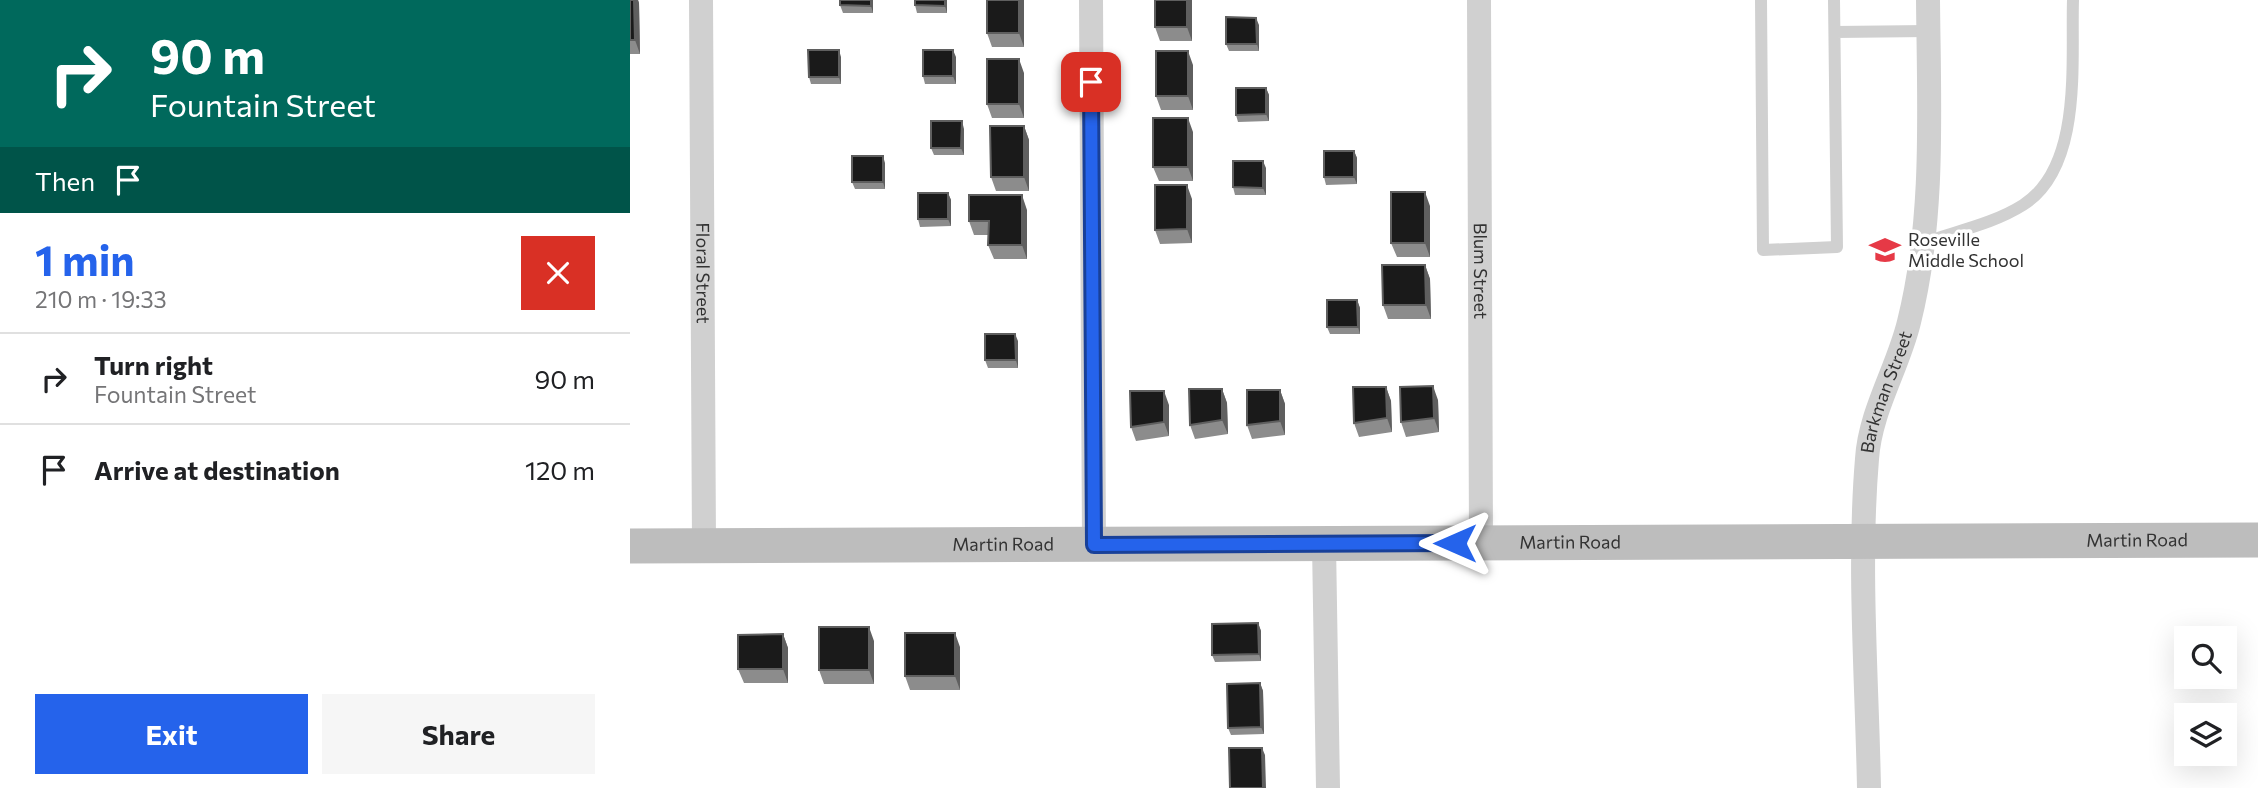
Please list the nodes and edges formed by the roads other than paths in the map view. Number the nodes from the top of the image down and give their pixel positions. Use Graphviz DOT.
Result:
graph roads {
  1 [pos="701,0"];
  2 [pos="1091,0"];
  3 [pos="1479,0"];
  4 [pos="1761,0"];
  5 [pos="1834,0"];
  6 [pos="1928,0"];
  7 [pos="2073,0"];
  8 [pos="1928,31"];
  9 [pos="1835,32"];
  10 [pos="1923,243"];
  11 [pos="2258,540"];
  12 [pos="1481,543"];
  13 [pos="1865,543"];
  14 [pos="1324,544"];
  15 [pos="704,545"];
  16 [pos="1094,545"];
  17 [pos="630,546"];
  18 [pos="1328,788"];
  19 [pos="1869,788"];
  1 -- 15 [label="street, Floral Street"];
  2 -- 16 [label="street"];
  3 -- 12 [label="street, Blum Street"];
  4 -- 9 [label="lane"];
  5 -- 9 [label="lane"];
  6 -- 8 [label="street, Barkman Street"];
  7 -- 10 [label="lane"];
  8 -- 9 [label="lane"];
  8 -- 10 [label="street, Barkman Street"];
  10 -- 13 [label="street, Barkman Street"];
  11 -- 13 [label="street, Martin Road"];
  12 -- 13 [label="street, Martin Road"];
  12 -- 14 [label="street, Martin Road"];
  13 -- 19 [label="street, Barkman Street"];
  14 -- 16 [label="street, Martin Road"];
  14 -- 18 [label="street"];
  15 -- 16 [label="street, Martin Road"];
  15 -- 17 [label="street, Martin Road"];
}
